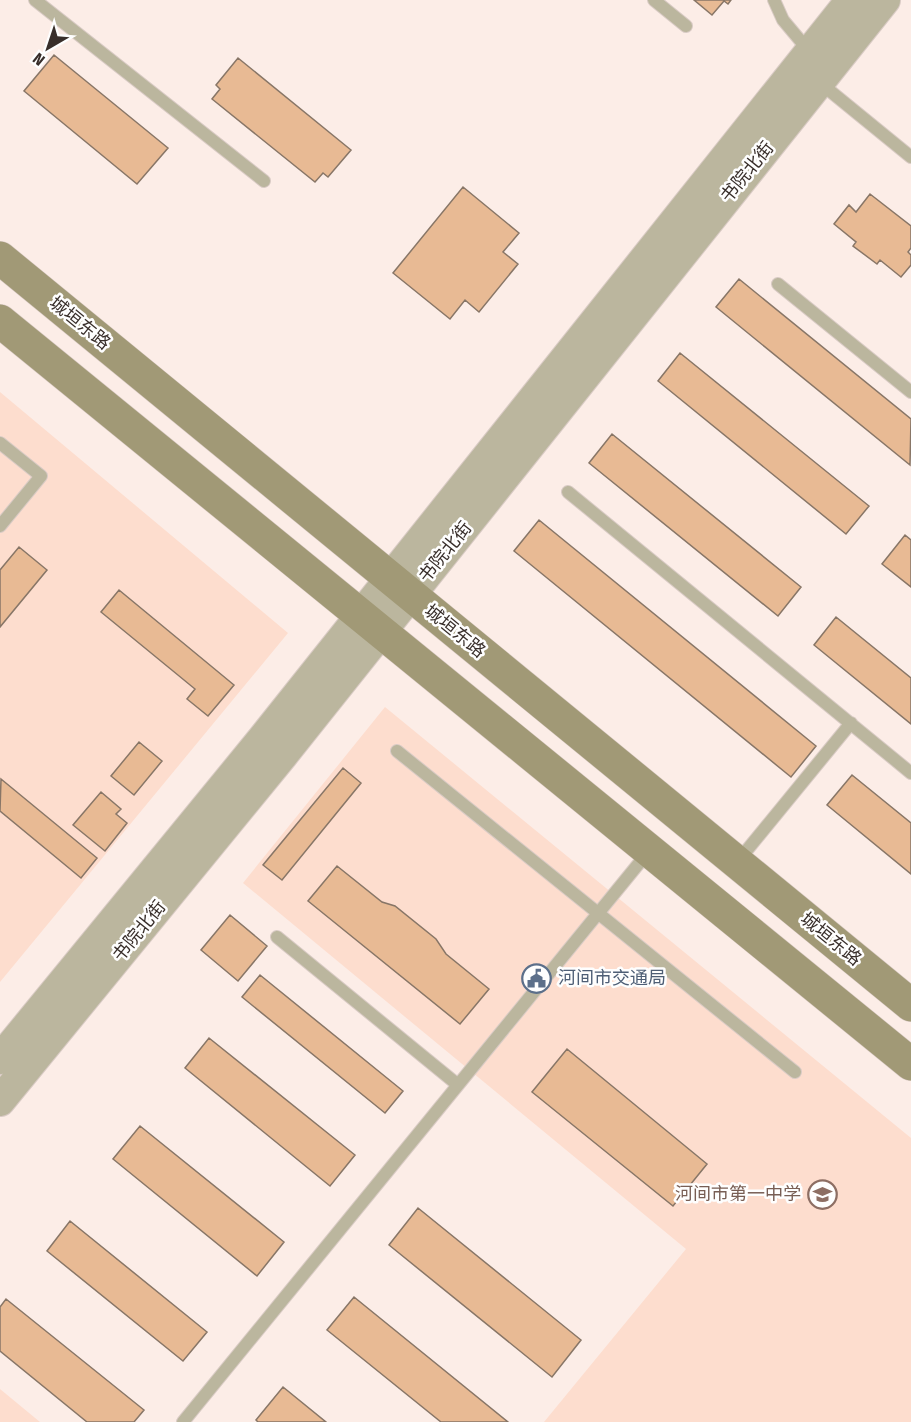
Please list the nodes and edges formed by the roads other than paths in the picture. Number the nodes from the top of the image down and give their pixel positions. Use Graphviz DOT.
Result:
graph roads {
  1 [pos="35,0"];
  2 [pos="654,0"];
  3 [pos="774,0"];
  4 [pos="851,0"];
  5 [pos="885,0"];
  6 [pos="686,26"];
  7 [pos="810,52"];
  8 [pos="819,82"];
  9 [pos="911,157"];
  10 [pos="264,181"];
  11 [pos="0,258"];
  12 [pos="778,284"];
  13 [pos="0,321"];
  14 [pos="911,392"];
  15 [pos="0,442"];
  16 [pos="568,492"];
  17 [pos="0,526"];
  18 [pos="401,586"];
  19 [pos="370,625"];
  20 [pos="850,723"];
  21 [pos="397,751"];
  22 [pos="911,773"];
  23 [pos="649,852"];
  24 [pos="737,862"];
  25 [pos="598,913"];
  26 [pos="276,937"];
  27 [pos="911,1005"];
  28 [pos="0,1059"];
  29 [pos="911,1064"];
  30 [pos="795,1072"];
  31 [pos="458,1085"];
  32 [pos="0,1101"];
  33 [pos="183,1422"];
  1 -- 10 [label="lane"];
  2 -- 6 [label="lane"];
  3 -- 7 [label="lane"];
  4 -- 7 [label="street, 书院北街"];
  5 -- 8 [label="street, 书院北街"];
  7 -- 18 [label="street, 书院北街"];
  8 -- 9 [label="lane"];
  8 -- 18 [label="street, 书院北街"];
  11 -- 18 [label="main road, 城垣东路"];
  12 -- 14 [label="lane"];
  13 -- 19 [label="main road"];
  15 -- 17 [label="lane"];
  16 -- 20 [label="lane"];
  18 -- 19 [label="street, 书院北街"];
  18 -- 24 [label="main road, 城垣东路"];
  19 -- 23 [label="main road"];
  19 -- 28 [label="street, 书院北街"];
  19 -- 32 [label="street, 书院北街"];
  20 -- 22 [label="lane"];
  20 -- 24 [label="lane"];
  21 -- 25 [label="lane"];
  23 -- 25 [label="lane"];
  23 -- 29 [label="main road"];
  24 -- 27 [label="main road, 城垣东路"];
  25 -- 30 [label="lane"];
  25 -- 31 [label="lane"];
  26 -- 31 [label="lane"];
  31 -- 33 [label="lane"];
}
